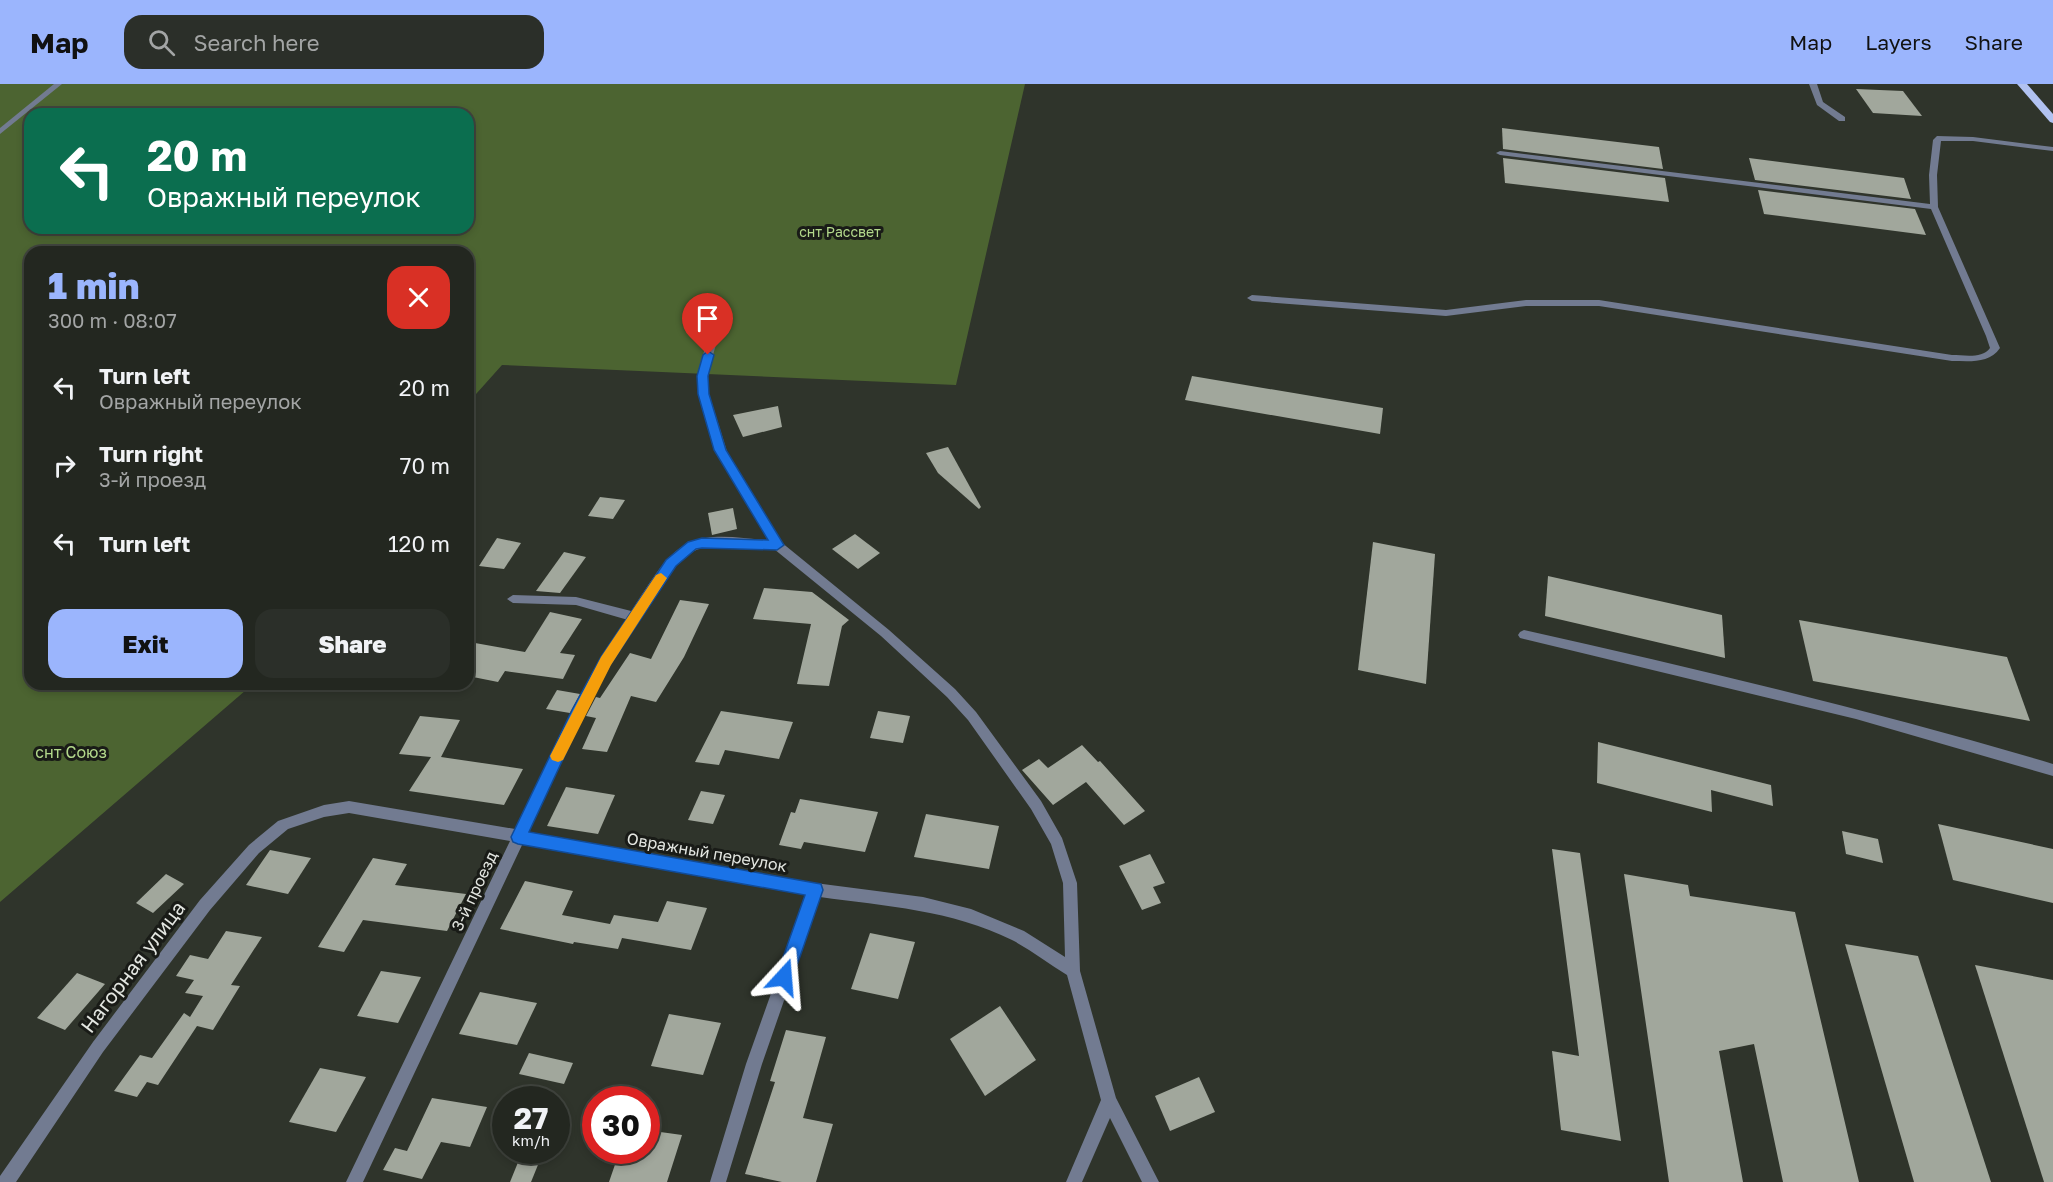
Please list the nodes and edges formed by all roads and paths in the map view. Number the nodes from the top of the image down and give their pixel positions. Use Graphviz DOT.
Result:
graph roads {
  1 [pos="58,84"];
  2 [pos="1813,84"];
  3 [pos="2022,84"];
  4 [pos="29,108"];
  5 [pos="24,112"];
  6 [pos="1842,119"];
  7 [pos="2053,120"];
  8 [pos="0,132"];
  9 [pos="2053,149"];
  10 [pos="1500,153"];
  11 [pos="1934,207"];
  12 [pos="1252,298"];
  13 [pos="714,334"];
  14 [pos="777,545"];
  15 [pos="513,599"];
  16 [pos="635,616"];
  17 [pos="1524,635"];
  18 [pos="2053,770"];
  19 [pos="324,811"];
  20 [pos="518,837"];
  21 [pos="815,890"];
  22 [pos="1073,971"];
  23 [pos="1109,1100"];
  24 [pos="6,1182"];
  25 [pos="354,1182"];
  26 [pos="718,1182"];
  27 [pos="1074,1182"];
  28 [pos="1151,1182"];
  1 -- 4 [label="street"];
  2 -- 6 [label="street"];
  3 -- 7 [label="main road"];
  5 -- 8 [label="street"];
  9 -- 11 [label="street"];
  10 -- 11 [label="street"];
  11 -- 12 [label="street"];
  13 -- 14 [label="street"];
  14 -- 16 [label="street, 3-й проезд"];
  14 -- 22 [label="street"];
  15 -- 16 [label="street"];
  16 -- 20 [label="street, 3-й проезд"];
  17 -- 18 [label="street"];
  19 -- 20 [label="street, Овражный переулок"];
  19 -- 24 [label="street, Нагорная улица"];
  20 -- 21 [label="street, Овражный переулок"];
  20 -- 25 [label="street, 3-й проезд"];
  21 -- 22 [label="street, Овражный переулок"];
  21 -- 26 [label="street"];
  22 -- 23 [label="street"];
  23 -- 27 [label="street"];
  23 -- 28 [label="street"];
}
